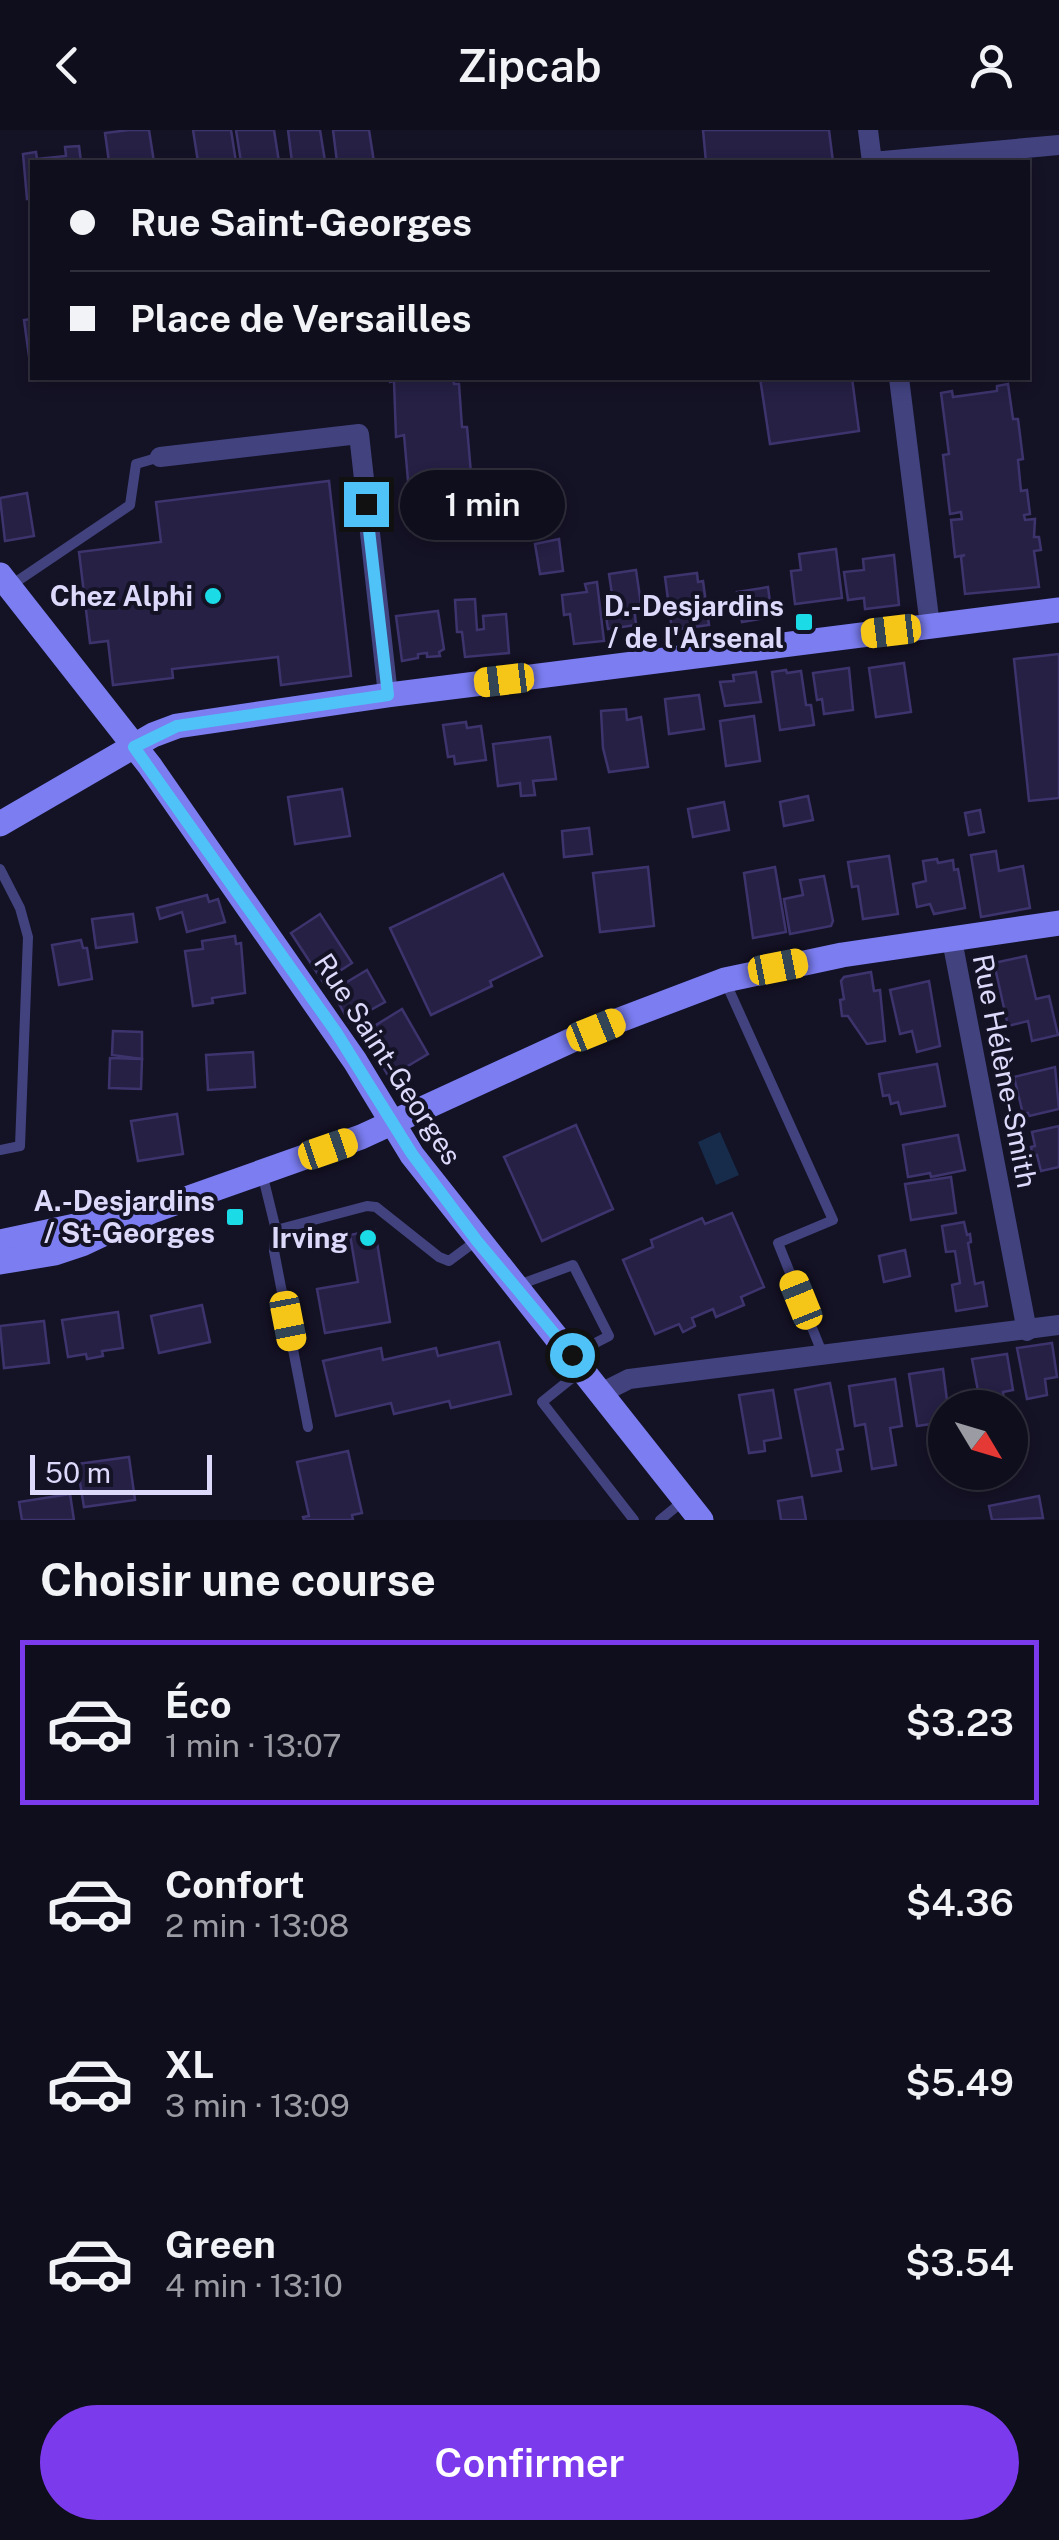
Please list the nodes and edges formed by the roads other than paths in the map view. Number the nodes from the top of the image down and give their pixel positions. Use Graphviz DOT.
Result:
graph roads {
  1 [pos="868,130"];
  2 [pos="1059,145"];
  3 [pos="872,160"];
  4 [pos="894,160"];
  5 [pos="899,380"];
  6 [pos="160,456"];
  7 [pos="5,581"];
  8 [pos="1059,610"];
  9 [pos="930,626"];
  10 [pos="388,695"];
  11 [pos="134,747"];
  12 [pos="0,824"];
  13 [pos="0,869"];
  14 [pos="1059,923"];
  15 [pos="952,940"];
  16 [pos="725,980"];
  17 [pos="392,1124"];
  18 [pos="0,1150"];
  19 [pos="262,1172"];
  20 [pos="152,1211"];
  21 [pos="276,1230"];
  22 [pos="477,1241"];
  23 [pos="0,1242"];
  24 [pos="0,1262"];
  25 [pos="515,1286"];
  26 [pos="1059,1325"];
  27 [pos="1027,1331"];
  28 [pos="824,1356"];
  29 [pos="578,1362"];
  30 [pos="601,1393"];
  31 [pos="308,1427"];
  32 [pos="693,1510"];
  33 [pos="634,1520"];
  34 [pos="660,1520"];
  1 -- 3 [label="street"];
  2 -- 4 [label="street"];
  5 -- 9 [label="street"];
  6 -- 7 [label="lane"];
  6 -- 10 [label="street"];
  7 -- 11 [label="main road, Rue Saint-Georges"];
  8 -- 9 [label="main road"];
  9 -- 10 [label="main road"];
  10 -- 11 [label="main road"];
  11 -- 12 [label="main road"];
  11 -- 17 [label="main road, Rue Saint-Georges"];
  13 -- 18 [label="lane"];
  14 -- 15 [label="main road"];
  15 -- 16 [label="main road"];
  15 -- 27 [label="street, Rue Hélène-Smith"];
  16 -- 17 [label="main road"];
  16 -- 28 [label="lane"];
  17 -- 19 [label="main road"];
  17 -- 22 [label="main road, Rue Saint-Georges"];
  19 -- 20 [label="main road"];
  19 -- 21 [label="lane"];
  20 -- 23 [label="main road"];
  20 -- 24 [label="main road"];
  21 -- 22 [label="lane"];
  21 -- 31 [label="lane"];
  22 -- 25 [label="main road, Rue Saint-Georges"];
  25 -- 29 [label="main road, Rue Saint-Georges"];
  25 -- 29 [label="lane"];
  26 -- 27 [label="street"];
  27 -- 28 [label="street"];
  28 -- 30 [label="street"];
  29 -- 30 [label="main road, Rue Saint-Georges"];
  29 -- 33 [label="lane"];
  30 -- 32 [label="main road, Rue Saint-Georges"];
  32 -- 34 [label="lane"];
}
